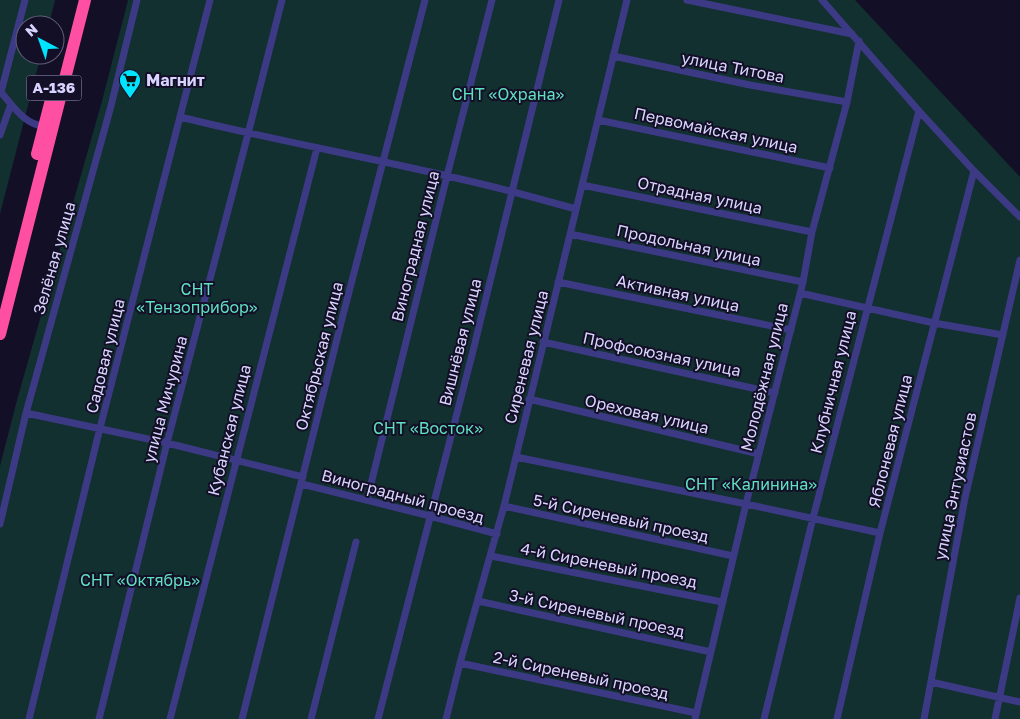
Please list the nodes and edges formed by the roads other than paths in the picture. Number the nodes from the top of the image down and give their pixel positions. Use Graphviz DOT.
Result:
graph roads {
  1 [pos="25,0"];
  2 [pos="77,0"];
  3 [pos="86,0"];
  4 [pos="137,0"];
  5 [pos="210,0"];
  6 [pos="282,0"];
  7 [pos="425,0"];
  8 [pos="492,0"];
  9 [pos="559,0"];
  10 [pos="627,0"];
  11 [pos="687,0"];
  12 [pos="822,0"];
  13 [pos="852,34"];
  14 [pos="859,41"];
  15 [pos="613,56"];
  16 [pos="1,92"];
  17 [pos="847,102"];
  18 [pos="11,104"];
  19 [pos="919,111"];
  20 [pos="180,117"];
  21 [pos="598,120"];
  22 [pos="48,126"];
  23 [pos="1,131"];
  24 [pos="248,134"];
  25 [pos="316,148"];
  26 [pos="383,162"];
  27 [pos="830,168"];
  28 [pos="974,171"];
  29 [pos="447,176"];
  30 [pos="582,185"];
  31 [pos="511,191"];
  32 [pos="576,209"];
  33 [pos="1020,217"];
  34 [pos="812,232"];
  35 [pos="570,234"];
  36 [pos="1020,260"];
  37 [pos="558,282"];
  38 [pos="803,282"];
  39 [pos="800,293"];
  40 [pos="0,300"];
  41 [pos="867,307"];
  42 [pos="934,323"];
  43 [pos="791,330"];
  44 [pos="0,334"];
  45 [pos="1003,335"];
  46 [pos="543,342"];
  47 [pos="775,393"];
  48 [pos="530,400"];
  49 [pos="26,412"];
  50 [pos="100,428"];
  51 [pos="167,443"];
  52 [pos="759,454"];
  53 [pos="516,457"];
  54 [pos="236,461"];
  55 [pos="302,480"];
  56 [pos="367,500"];
  57 [pos="746,504"];
  58 [pos="504,506"];
  59 [pos="430,516"];
  60 [pos="812,518"];
  61 [pos="0,524"];
  62 [pos="880,533"];
  63 [pos="497,534"];
  64 [pos="356,542"];
  65 [pos="491,556"];
  66 [pos="733,556"];
  67 [pos="1020,598"];
  68 [pos="478,601"];
  69 [pos="722,602"];
  70 [pos="711,652"];
  71 [pos="460,663"];
  72 [pos="931,682"];
  73 [pos="999,696"];
  74 [pos="1020,702"];
  75 [pos="695,716"];
  76 [pos="29,719"];
  77 [pos="98,719"];
  78 [pos="170,719"];
  79 [pos="242,719"];
  80 [pos="311,719"];
  81 [pos="378,719"];
  82 [pos="446,719"];
  83 [pos="764,719"];
  84 [pos="836,719"];
  85 [pos="924,719"];
  86 [pos="995,719"];
  1 -- 16 [label="street"];
  2 -- 22 [label="highway, А-136"];
  3 -- 22 [label="highway, А-136"];
  4 -- 49 [label="street, Зелёная улица"];
  5 -- 20 [label="street, Садовая улица"];
  6 -- 24 [label="street, улица Мичурина"];
  7 -- 26 [label="street, Октябрьская улица"];
  8 -- 29 [label="street, Виноградная улица"];
  9 -- 31 [label="street, Вишнёвая улица"];
  10 -- 15 [label="street, Сиреневая улица"];
  11 -- 13 [label="street"];
  12 -- 13 [label="street"];
  13 -- 14 [label="street"];
  14 -- 17 [label="street, Молодёжная улица"];
  14 -- 19 [label="street"];
  15 -- 17 [label="street, улица Титова"];
  15 -- 21 [label="street, Сиреневая улица"];
  16 -- 18 [label="street"];
  17 -- 27 [label="street, Молодёжная улица"];
  18 -- 22 [label="street"];
  18 -- 23 [label="street"];
  19 -- 28 [label="street"];
  19 -- 41 [label="street, Клубничная улица"];
  20 -- 24 [label="street"];
  20 -- 50 [label="street, Садовая улица"];
  21 -- 27 [label="street, Первомайская улица"];
  21 -- 30 [label="street, Сиреневая улица"];
  22 -- 40 [label="highway, А-136"];
  22 -- 44 [label="highway, А-136"];
  24 -- 25 [label="street"];
  24 -- 51 [label="street, улица Мичурина"];
  25 -- 26 [label="street"];
  25 -- 54 [label="street, Кубанская улица"];
  26 -- 29 [label="street"];
  26 -- 55 [label="street, Октябрьская улица"];
  27 -- 34 [label="street, Молодёжная улица"];
  28 -- 33 [label="street"];
  28 -- 42 [label="street, Яблоневая улица"];
  29 -- 31 [label="street"];
  29 -- 56 [label="street, Виноградная улица"];
  30 -- 32 [label="street, Сиреневая улица"];
  30 -- 34 [label="street, Отрадная улица"];
  31 -- 32 [label="street"];
  31 -- 59 [label="street, Вишнёвая улица"];
  32 -- 35 [label="street, Сиреневая улица"];
  34 -- 38 [label="street, Молодёжная улица"];
  35 -- 37 [label="street, Сиреневая улица"];
  35 -- 38 [label="street, Продольная улица"];
  36 -- 45 [label="street, улица Энтузиастов"];
  37 -- 43 [label="street, Активная улица"];
  37 -- 46 [label="street, Сиреневая улица"];
  38 -- 39 [label="street, Молодёжная улица"];
  39 -- 41 [label="street"];
  39 -- 43 [label="street, Молодёжная улица"];
  41 -- 42 [label="street"];
  41 -- 60 [label="street, Клубничная улица"];
  42 -- 45 [label="street"];
  42 -- 62 [label="street, Яблоневая улица"];
  43 -- 47 [label="street, Молодёжная улица"];
  45 -- 72 [label="street, улица Энтузиастов"];
  46 -- 47 [label="street, Профсоюзная улица"];
  46 -- 48 [label="street, Сиреневая улица"];
  47 -- 52 [label="street, Молодёжная улица"];
  48 -- 52 [label="street, Ореховая улица"];
  48 -- 53 [label="street, Сиреневая улица"];
  49 -- 50 [label="street, Виноградный проезд"];
  49 -- 61 [label="street, Зелёная улица"];
  50 -- 51 [label="street, Виноградный проезд"];
  50 -- 76 [label="street, Садовая улица"];
  51 -- 54 [label="street, Виноградный проезд"];
  51 -- 77 [label="street, улица Мичурина"];
  52 -- 57 [label="street, Молодёжная улица"];
  53 -- 57 [label="street"];
  53 -- 58 [label="street, Сиреневая улица"];
  54 -- 55 [label="street, Виноградный проезд"];
  54 -- 78 [label="street, Кубанская улица"];
  55 -- 56 [label="street, Виноградный проезд"];
  55 -- 79 [label="street, Октябрьская улица"];
  56 -- 59 [label="street, Виноградный проезд"];
  57 -- 60 [label="street"];
  57 -- 66 [label="street, Молодёжная улица"];
  58 -- 63 [label="street, Сиреневая улица"];
  58 -- 66 [label="street, 5-й Сиреневый проезд"];
  59 -- 63 [label="street, Виноградный проезд"];
  59 -- 81 [label="street, Вишнёвая улица"];
  60 -- 62 [label="street"];
  60 -- 83 [label="street, Клубничная улица"];
  62 -- 84 [label="street, Яблоневая улица"];
  63 -- 65 [label="street, Сиреневая улица"];
  64 -- 80 [label="street"];
  65 -- 68 [label="street, Сиреневая улица"];
  65 -- 69 [label="street, 4-й Сиреневый проезд"];
  66 -- 69 [label="street, Молодёжная улица"];
  67 -- 73 [label="street"];
  68 -- 70 [label="street, 3-й Сиреневый проезд"];
  68 -- 71 [label="street, Сиреневая улица"];
  69 -- 70 [label="street, Молодёжная улица"];
  70 -- 75 [label="street, Молодёжная улица"];
  71 -- 75 [label="street, 2-й Сиреневый проезд"];
  71 -- 82 [label="street, Сиреневая улица"];
  72 -- 73 [label="street"];
  72 -- 85 [label="street, улица Энтузиастов"];
  73 -- 74 [label="street"];
  73 -- 86 [label="street"];
}
